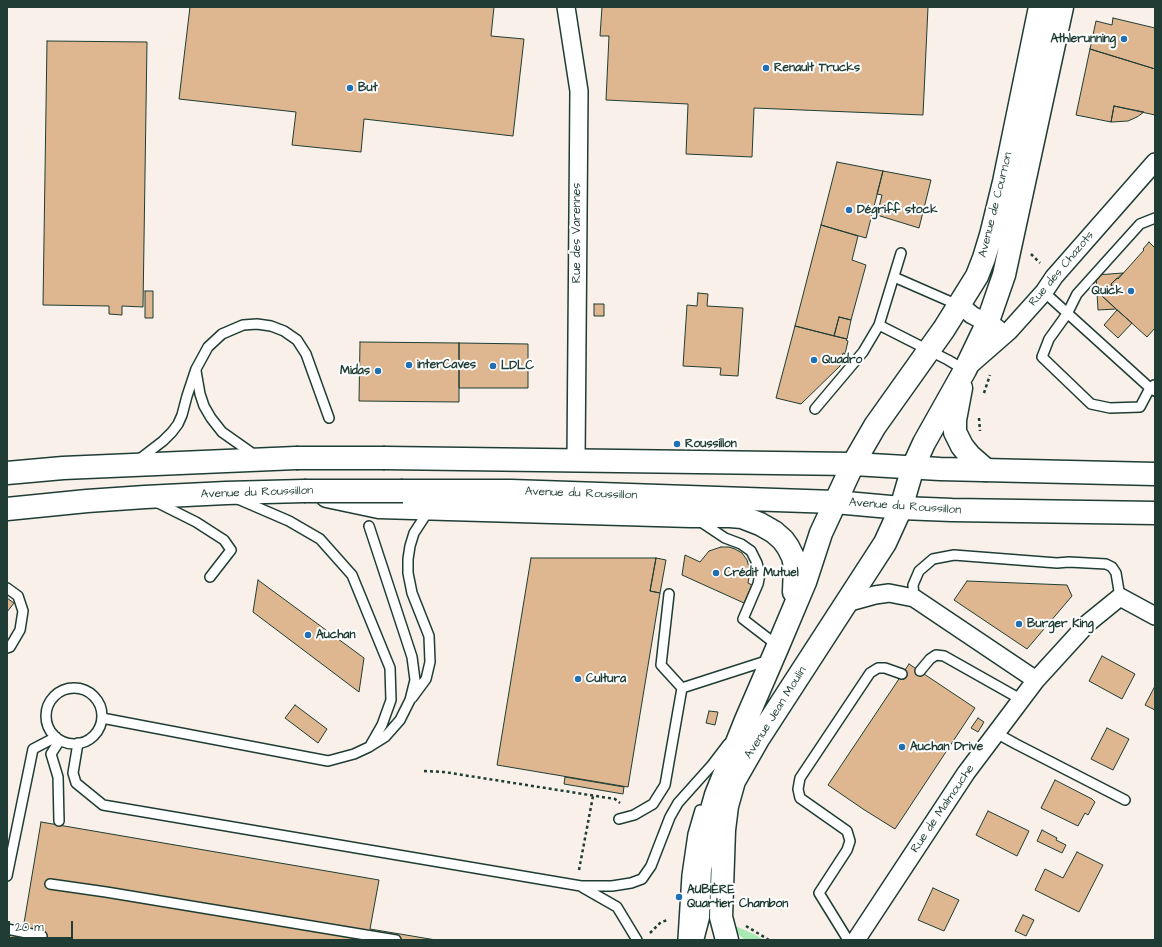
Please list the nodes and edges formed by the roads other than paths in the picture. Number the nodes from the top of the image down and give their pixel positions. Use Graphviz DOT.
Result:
graph roads {
  1 [pos="566,7"];
  2 [pos="1040,7"];
  3 [pos="1062,7"];
  4 [pos="1155,162"];
  5 [pos="1155,218"];
  6 [pos="901,253"];
  7 [pos="894,277"];
  8 [pos="1044,292"];
  9 [pos="960,305"];
  10 [pos="1067,314"];
  11 [pos="987,324"];
  12 [pos="879,325"];
  13 [pos="1009,331"];
  14 [pos="929,350"];
  15 [pos="196,369"];
  16 [pos="965,370"];
  17 [pos="1153,387"];
  18 [pos="815,409"];
  19 [pos="329,418"];
  20 [pos="260,459"];
  21 [pos="576,460"];
  22 [pos="133,464"];
  23 [pos="853,464"];
  24 [pos="913,467"];
  25 [pos="986,470"];
  26 [pos="7,473"];
  27 [pos="1155,474"];
  28 [pos="304,492"];
  29 [pos="226,493"];
  30 [pos="145,497"];
  31 [pos="835,502"];
  32 [pos="430,508"];
  33 [pos="901,508"];
  34 [pos="7,509"];
  35 [pos="712,509"];
  36 [pos="1155,513"];
  37 [pos="369,526"];
  38 [pos="210,577"];
  39 [pos="7,588"];
  40 [pos="669,594"];
  41 [pos="1120,597"];
  42 [pos="914,598"];
  43 [pos="846,603"];
  44 [pos="793,611"];
  45 [pos="1155,616"];
  46 [pos="7,648"];
  47 [pos="775,653"];
  48 [pos="920,671"];
  49 [pos="902,674"];
  50 [pos="1036,680"];
  51 [pos="682,688"];
  52 [pos="410,700"];
  53 [pos="1022,700"];
  54 [pos="102,718"];
  55 [pos="746,720"];
  56 [pos="996,733"];
  57 [pos="58,739"];
  58 [pos="78,743"];
  59 [pos="369,747"];
  60 [pos="726,770"];
  61 [pos="1125,800"];
  62 [pos="619,819"];
  63 [pos="59,821"];
  64 [pos="7,876"];
  65 [pos="50,884"];
  66 [pos="581,886"];
  67 [pos="7,929"];
  68 [pos="42,936"];
  69 [pos="396,940"];
  70 [pos="637,940"];
  71 [pos="682,940"];
  72 [pos="692,940"];
  73 [pos="727,940"];
  74 [pos="848,940"];
  75 [pos="856,940"];
  1 -- 21 [label="street, Rue des Varennes"];
  2 -- 9 [label="main road, Avenue de Cournon"];
  3 -- 11 [label="main road, Avenue de Cournon"];
  4 -- 8 [label="street, Rue des Chazots"];
  5 -- 10 [label="lane"];
  6 -- 7 [label="lane"];
  7 -- 9 [label="lane"];
  7 -- 12 [label="lane"];
  8 -- 10 [label="lane"];
  8 -- 13 [label="street, Rue des Chazots"];
  9 -- 11 [label="street"];
  9 -- 14 [label="main road, Avenue de Cournon"];
  10 -- 17 [label="lane"];
  10 -- 17 [label="lane"];
  11 -- 13 [label="street"];
  11 -- 16 [label="main road, Avenue de Cournon"];
  12 -- 14 [label="lane"];
  12 -- 18 [label="lane"];
  13 -- 16 [label="street, Rue des Chazots"];
  14 -- 16 [label="lane"];
  14 -- 23 [label="main road, Avenue de Cournon"];
  15 -- 19 [label="lane"];
  15 -- 20 [label="lane"];
  15 -- 22 [label="lane"];
  16 -- 24 [label="main road, Avenue de Cournon"];
  16 -- 25 [label="main road"];
  20 -- 21 [label="main road, bridge"];
  20 -- 22 [label="main road"];
  21 -- 23 [label="main road"];
  22 -- 26 [label="main road"];
  23 -- 24 [label="main road"];
  23 -- 31 [label="main road, Avenue de Cournon"];
  24 -- 25 [label="main road"];
  24 -- 33 [label="main road, Avenue de Cournon"];
  25 -- 27 [label="main road"];
  28 -- 29 [label="main road, Avenue du Roussillon"];
  28 -- 32 [label="main road"];
  28 -- 35 [label="main road, Avenue du Roussillon, bridge"];
  29 -- 30 [label="main road, Avenue du Roussillon"];
  29 -- 59 [label="lane"];
  30 -- 34 [label="main road, Avenue du Roussillon"];
  30 -- 38 [label="lane"];
  31 -- 33 [label="main road, Avenue du Roussillon"];
  31 -- 35 [label="main road, Avenue du Roussillon"];
  31 -- 44 [label="main road, Avenue Jean Moulin"];
  32 -- 35 [label="main road"];
  32 -- 52 [label="lane"];
  33 -- 36 [label="main road, Avenue du Roussillon"];
  33 -- 43 [label="main road, Avenue Jean Moulin"];
  35 -- 44 [label="main road"];
  35 -- 47 [label="lane"];
  37 -- 52 [label="lane"];
  39 -- 46 [label="lane"];
  40 -- 51 [label="lane"];
  41 -- 42 [label="lane"];
  41 -- 45 [label="street"];
  41 -- 50 [label="street, Rue de Malmouche"];
  42 -- 43 [label="street"];
  42 -- 50 [label="street"];
  43 -- 73 [label="main road, Avenue Jean Moulin"];
  44 -- 47 [label="main road, Avenue Jean Moulin"];
  47 -- 51 [label="lane"];
  47 -- 55 [label="main road, Avenue Jean Moulin"];
  48 -- 53 [label="lane"];
  49 -- 74 [label="lane"];
  50 -- 53 [label="street, Rue de Malmouche"];
  51 -- 62 [label="lane"];
  52 -- 59 [label="lane"];
  53 -- 56 [label="street, Rue de Malmouche"];
  54 -- 57 [label="lane"];
  54 -- 58 [label="lane"];
  54 -- 59 [label="lane"];
  55 -- 60 [label="main road, Avenue Jean Moulin"];
  55 -- 66 [label="lane"];
  56 -- 61 [label="lane"];
  56 -- 75 [label="street, Rue de Malmouche"];
  57 -- 58 [label="lane"];
  57 -- 63 [label="lane"];
  57 -- 64 [label="lane"];
  58 -- 66 [label="lane"];
  60 -- 71 [label="lane"];
  60 -- 72 [label="main road, Avenue Jean Moulin"];
  65 -- 69 [label="lane"];
  66 -- 70 [label="lane"];
  67 -- 68 [label="lane"];
}
